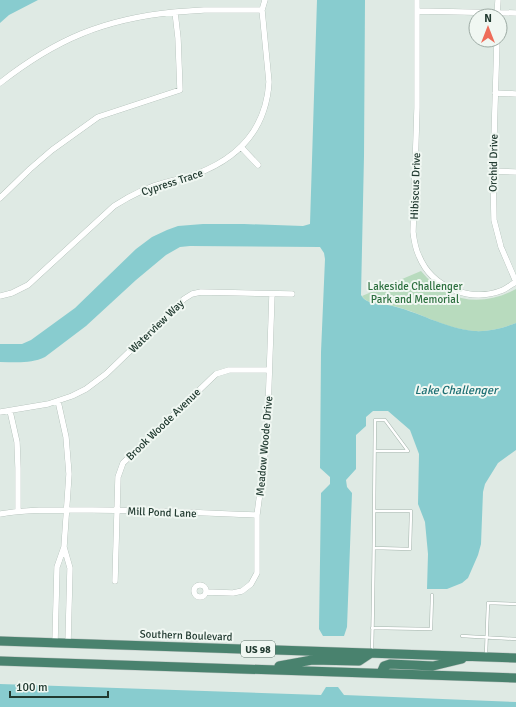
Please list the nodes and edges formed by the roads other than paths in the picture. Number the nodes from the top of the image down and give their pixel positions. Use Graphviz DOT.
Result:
graph roads {
  1 [pos="265,0"];
  2 [pos="417,0"];
  3 [pos="262,10"];
  4 [pos="416,11"];
  5 [pos="175,12"];
  6 [pos="468,13"];
  7 [pos="497,48"];
  8 [pos="0,83"];
  9 [pos="495,93"];
  10 [pos="516,94"];
  11 [pos="241,147"];
  12 [pos="258,165"];
  13 [pos="493,171"];
  14 [pos="516,172"];
  15 [pos="0,198"];
  16 [pos="516,282"];
  17 [pos="272,294"];
  18 [pos="292,294"];
  19 [pos="0,296"];
  20 [pos="269,370"];
  21 [pos="58,401"];
  22 [pos="10,410"];
  23 [pos="0,412"];
  24 [pos="375,451"];
  25 [pos="67,510"];
  26 [pos="117,510"];
  27 [pos="18,511"];
  28 [pos="374,511"];
  29 [pos="0,514"];
  30 [pos="257,515"];
  31 [pos="64,547"];
  32 [pos="374,548"];
  33 [pos="115,582"];
  34 [pos="206,592"];
  35 [pos="432,595"];
  36 [pos="516,604"];
  37 [pos="372,628"];
  38 [pos="462,636"];
  39 [pos="486,638"];
  40 [pos="516,639"];
  41 [pos="0,641"];
  42 [pos="55,642"];
  43 [pos="68,643"];
  44 [pos="372,653"];
  45 [pos="475,656"];
  46 [pos="485,657"];
  47 [pos="516,658"];
  48 [pos="0,661"];
  49 [pos="264,669"];
  50 [pos="381,673"];
  51 [pos="516,678"];
  1 -- 3 [label="street, Cypress Trace"];
  2 -- 4 [label="street, Hibiscus Drive"];
  3 -- 5 [label="street"];
  3 -- 11 [label="street, Cypress Trace"];
  4 -- 6 [label="street"];
  4 -- 16 [label="street, Hibiscus Drive"];
  5 -- 8 [label="street"];
  5 -- 15 [label="street"];
  7 -- 9 [label="street, Orchid Drive"];
  9 -- 10 [label="street"];
  9 -- 13 [label="street, Orchid Drive"];
  11 -- 12 [label="street"];
  11 -- 19 [label="street, Cypress Trace"];
  13 -- 14 [label="street"];
  13 -- 16 [label="street, Orchid Drive"];
  17 -- 18 [label="street, Waterview Way"];
  17 -- 20 [label="street, Meadow Woode Drive"];
  17 -- 21 [label="street, Waterview Way"];
  20 -- 26 [label="street, Brook Woode Avenue"];
  20 -- 30 [label="street, Meadow Woode Drive"];
  21 -- 22 [label="street, Waterview Way"];
  21 -- 25 [label="street"];
  22 -- 23 [label="street, Waterview Way"];
  22 -- 27 [label="street"];
  24 -- 24 [label="lane"];
  24 -- 28 [label="lane"];
  25 -- 26 [label="street, Mill Pond Lane"];
  25 -- 27 [label="street, Mill Pond Lane"];
  25 -- 31 [label="street"];
  26 -- 30 [label="street, Mill Pond Lane"];
  26 -- 33 [label="street, Brook Woode Avenue"];
  27 -- 29 [label="street, Mill Pond Lane"];
  28 -- 32 [label="lane"];
  28 -- 32 [label="lane"];
  30 -- 34 [label="street, Meadow Woode Drive"];
  31 -- 42 [label="street"];
  31 -- 43 [label="street"];
  32 -- 37 [label="lane"];
  35 -- 37 [label="lane"];
  36 -- 39 [label="lane"];
  37 -- 44 [label="lane"];
  38 -- 39 [label="lane"];
  39 -- 40 [label="lane"];
  39 -- 46 [label="lane"];
  41 -- 42 [label="highway, Southern Boulevard / US 98"];
  42 -- 43 [label="highway, Southern Boulevard / US 98"];
  43 -- 44 [label="highway, Southern Boulevard / US 98"];
  44 -- 45 [label="highway, Southern Boulevard / US 98"];
  44 -- 49 [label="highway"];
  45 -- 46 [label="highway, Southern Boulevard / US 98"];
  45 -- 50 [label="highway"];
  46 -- 47 [label="highway, Southern Boulevard / US 98"];
  48 -- 49 [label="highway, US 98"];
  49 -- 50 [label="highway, US 98"];
  50 -- 51 [label="highway, US 98"];
}
